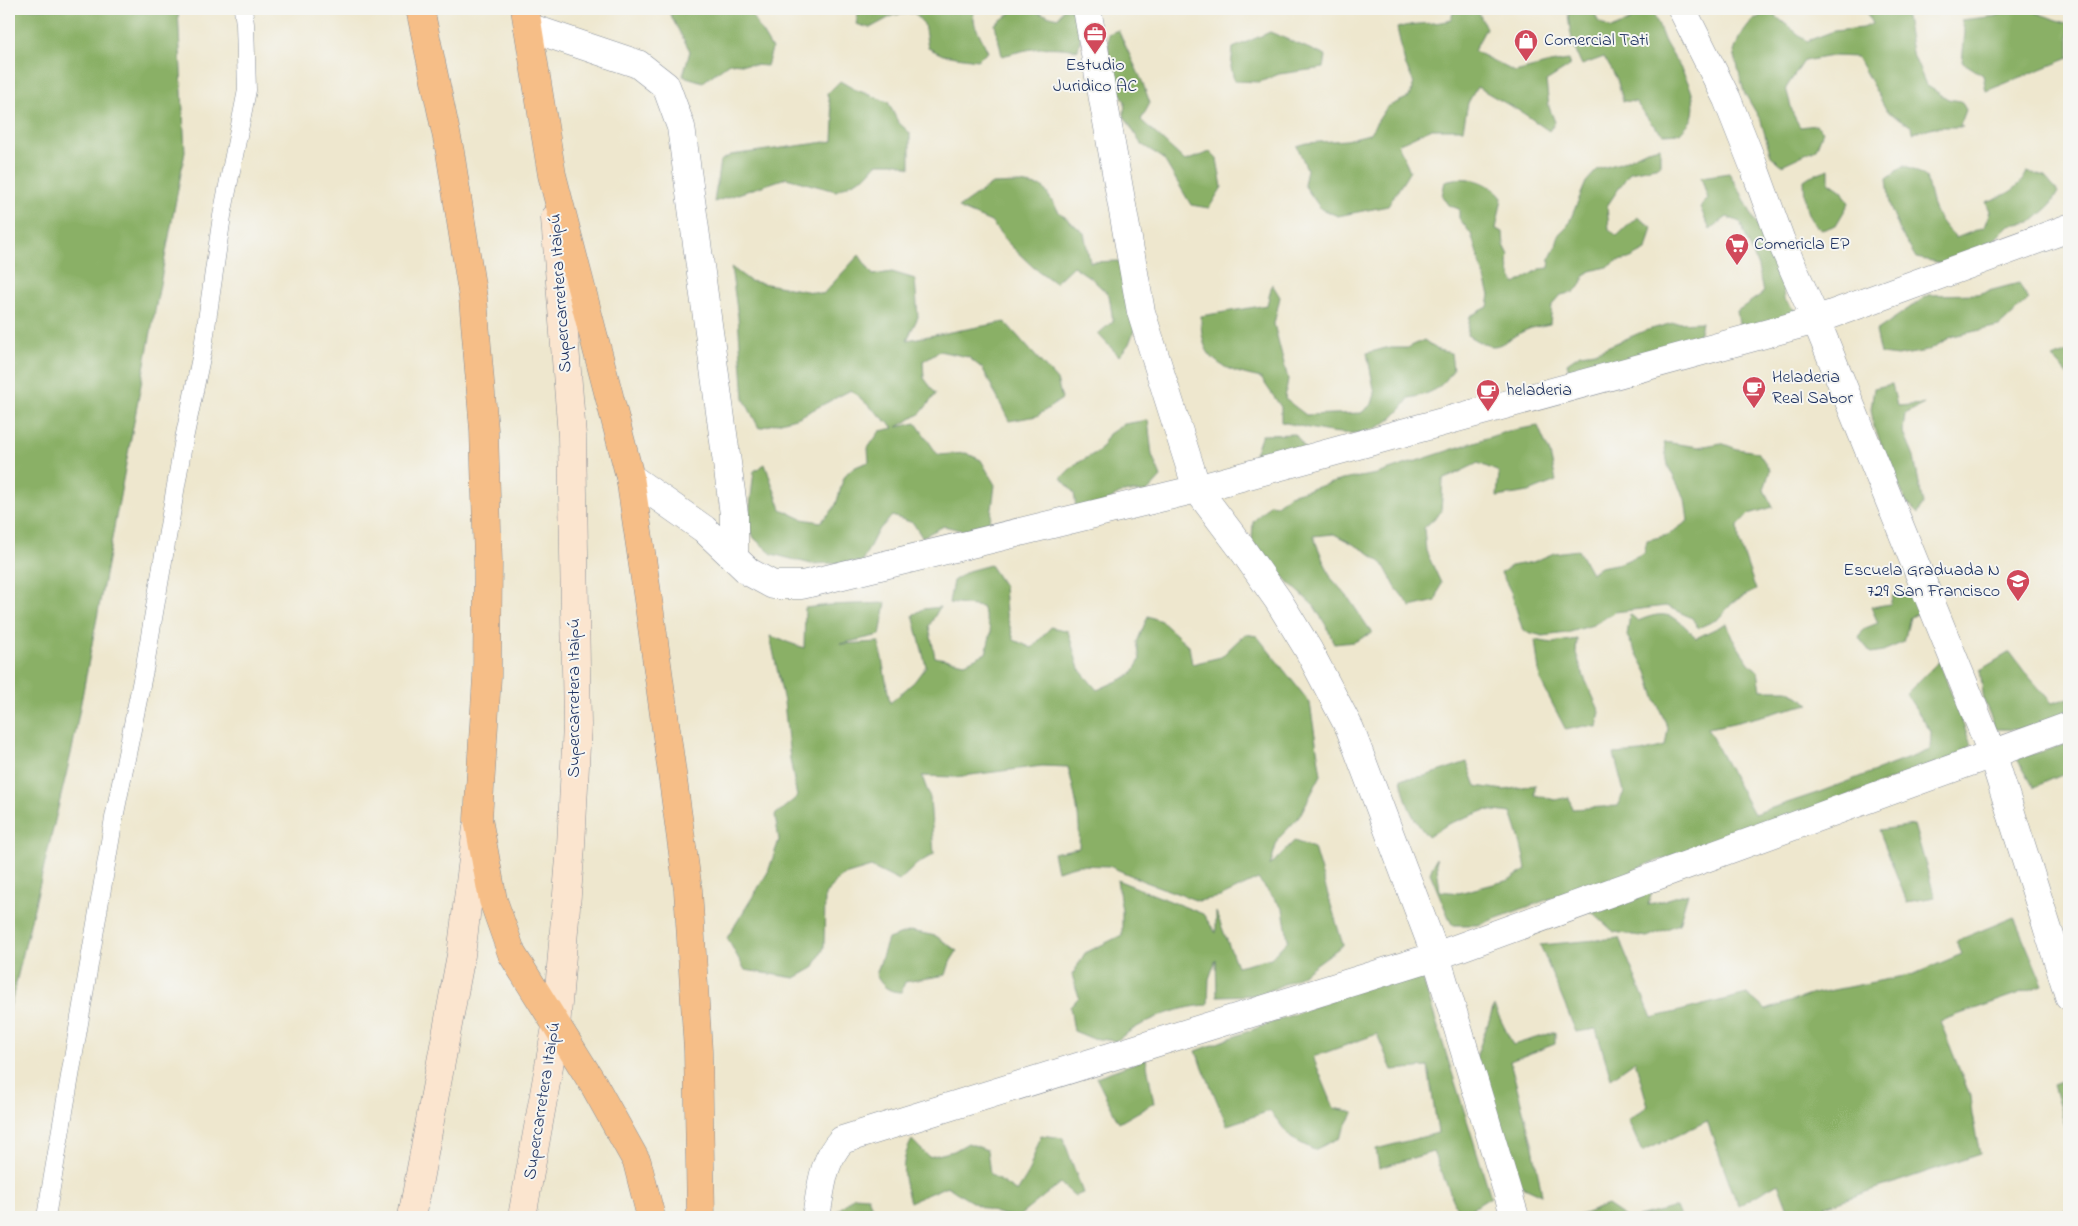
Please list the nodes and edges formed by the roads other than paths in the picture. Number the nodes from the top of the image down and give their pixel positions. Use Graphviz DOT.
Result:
graph roads {
  1 [pos="243,9"];
  2 [pos="420,9"];
  3 [pos="1087,9"];
  4 [pos="1682,9"];
  5 [pos="526,18"];
  6 [pos="552,175"];
  7 [pos="2069,228"];
  8 [pos="1816,320"];
  9 [pos="630,477"];
  10 [pos="1197,489"];
  11 [pos="734,558"];
  12 [pos="2069,726"];
  13 [pos="1992,753"];
  14 [pos="478,818"];
  15 [pos="1436,956"];
  16 [pos="2069,996"];
  17 [pos="556,1027"];
  18 [pos="46,1217"];
  19 [pos="412,1217"];
  20 [pos="522,1217"];
  21 [pos="651,1217"];
  22 [pos="701,1217"];
  23 [pos="816,1217"];
  24 [pos="1515,1217"];
  1 -- 18 [label="lane"];
  2 -- 14 [label="highway"];
  3 -- 10 [label="street"];
  4 -- 8 [label="street"];
  5 -- 6 [label="highway"];
  5 -- 11 [label="street"];
  6 -- 9 [label="highway"];
  6 -- 17 [label="street, Supercarretera Itaipú"];
  7 -- 8 [label="street"];
  8 -- 10 [label="street"];
  8 -- 13 [label="street"];
  9 -- 11 [label="street"];
  9 -- 22 [label="highway"];
  10 -- 11 [label="street"];
  10 -- 15 [label="street"];
  12 -- 13 [label="street"];
  13 -- 15 [label="street"];
  13 -- 16 [label="street"];
  14 -- 17 [label="highway"];
  14 -- 19 [label="street"];
  15 -- 23 [label="street"];
  15 -- 24 [label="street"];
  17 -- 20 [label="street, Supercarretera Itaipú"];
  17 -- 21 [label="highway"];
}
